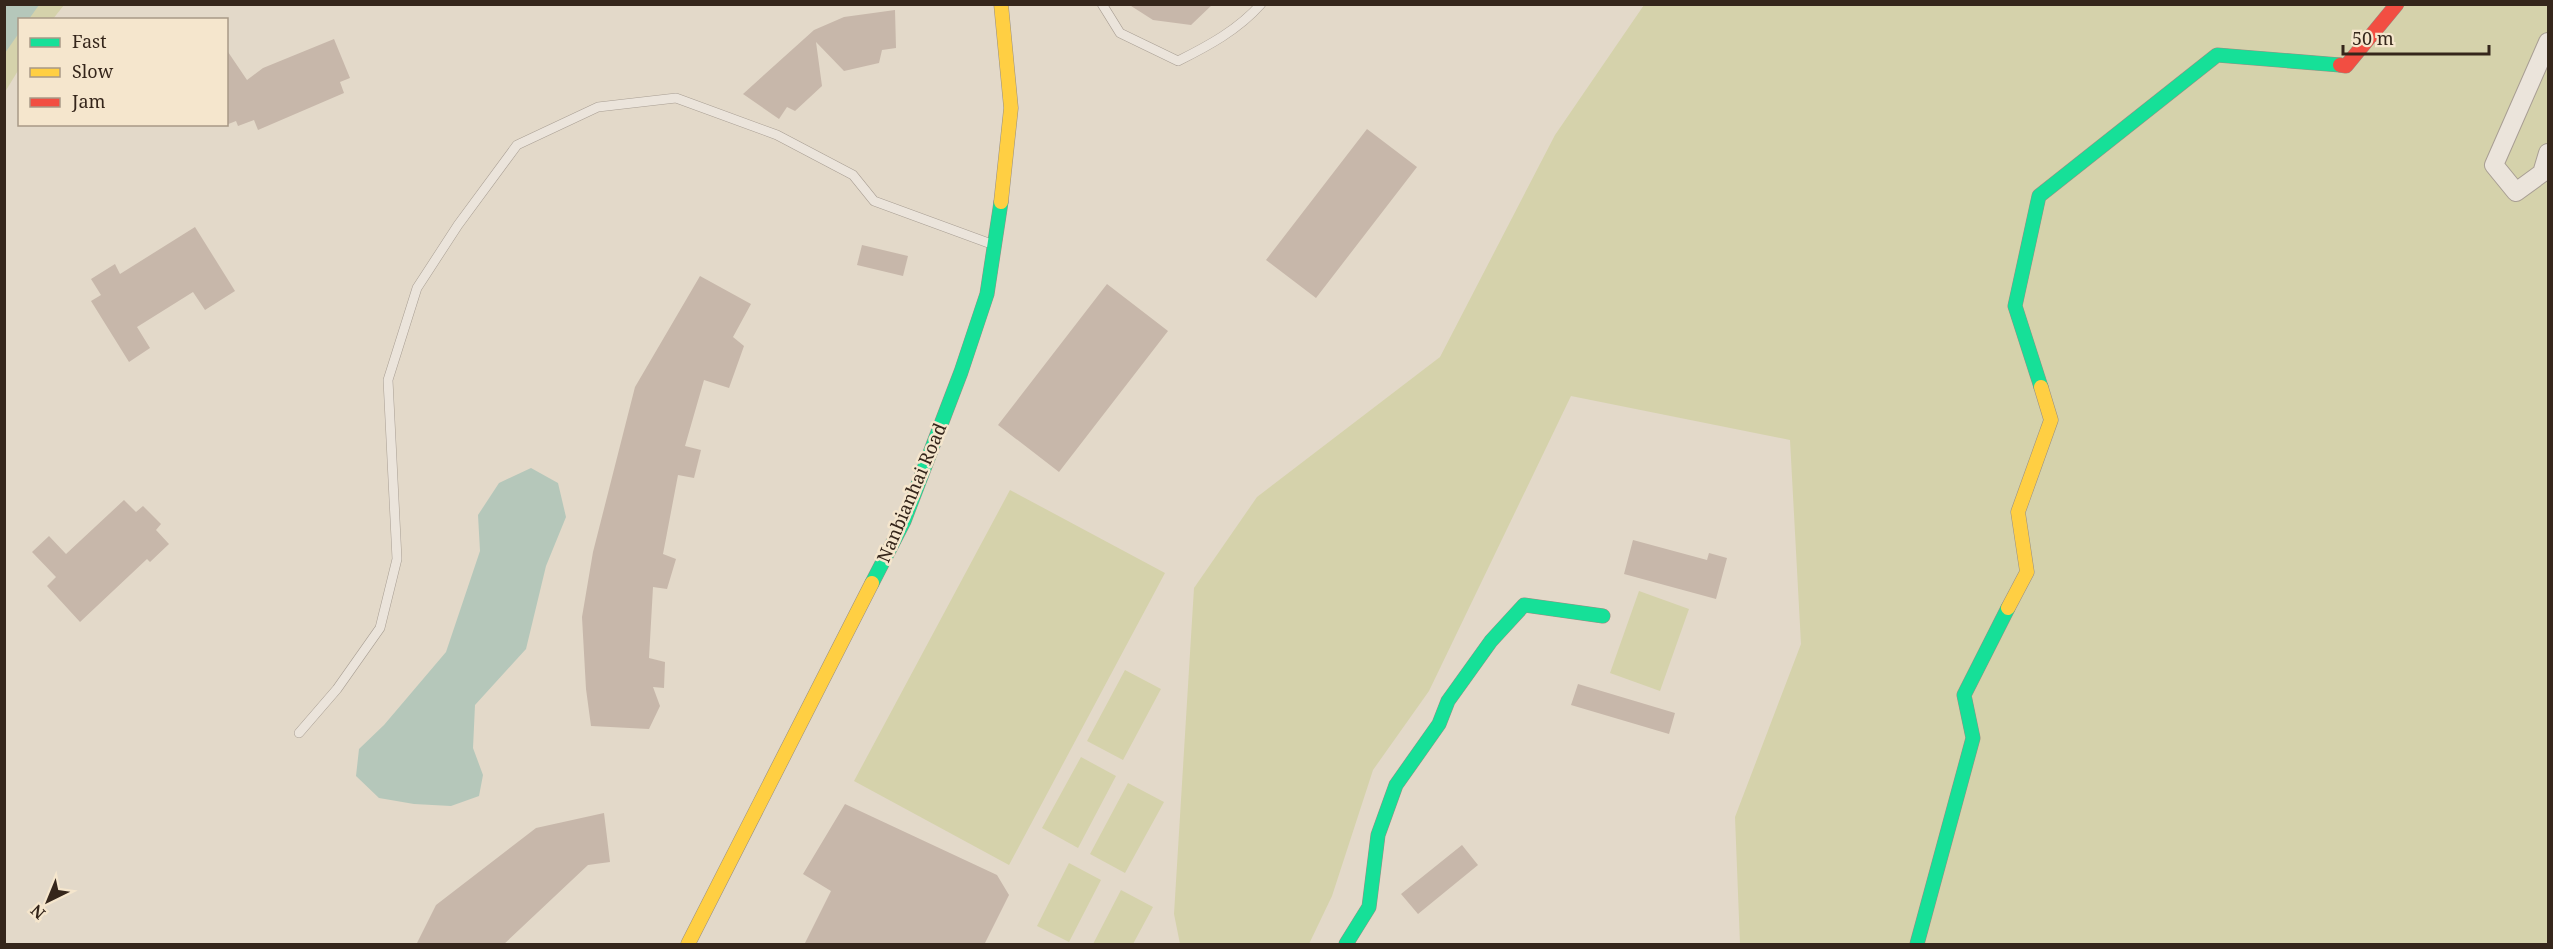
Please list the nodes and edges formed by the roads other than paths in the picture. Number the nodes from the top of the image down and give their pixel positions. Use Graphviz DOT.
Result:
graph roads {
  1 [pos="1001,4"];
  2 [pos="1102,4"];
  3 [pos="1261,4"];
  4 [pos="2397,4"];
  5 [pos="2548,42"];
  6 [pos="2548,153"];
  7 [pos="995,246"];
  8 [pos="1603,616"];
  9 [pos="299,733"];
  10 [pos="688,945"];
  11 [pos="1346,945"];
  12 [pos="1917,945"];
  1 -- 7 [label="street, Nanbianhai Road"];
  2 -- 3 [label="lane"];
  4 -- 12 [label="street"];
  5 -- 6 [label="street"];
  7 -- 9 [label="lane"];
  7 -- 10 [label="street, Nanbianhai Road"];
  8 -- 11 [label="street"];
}
